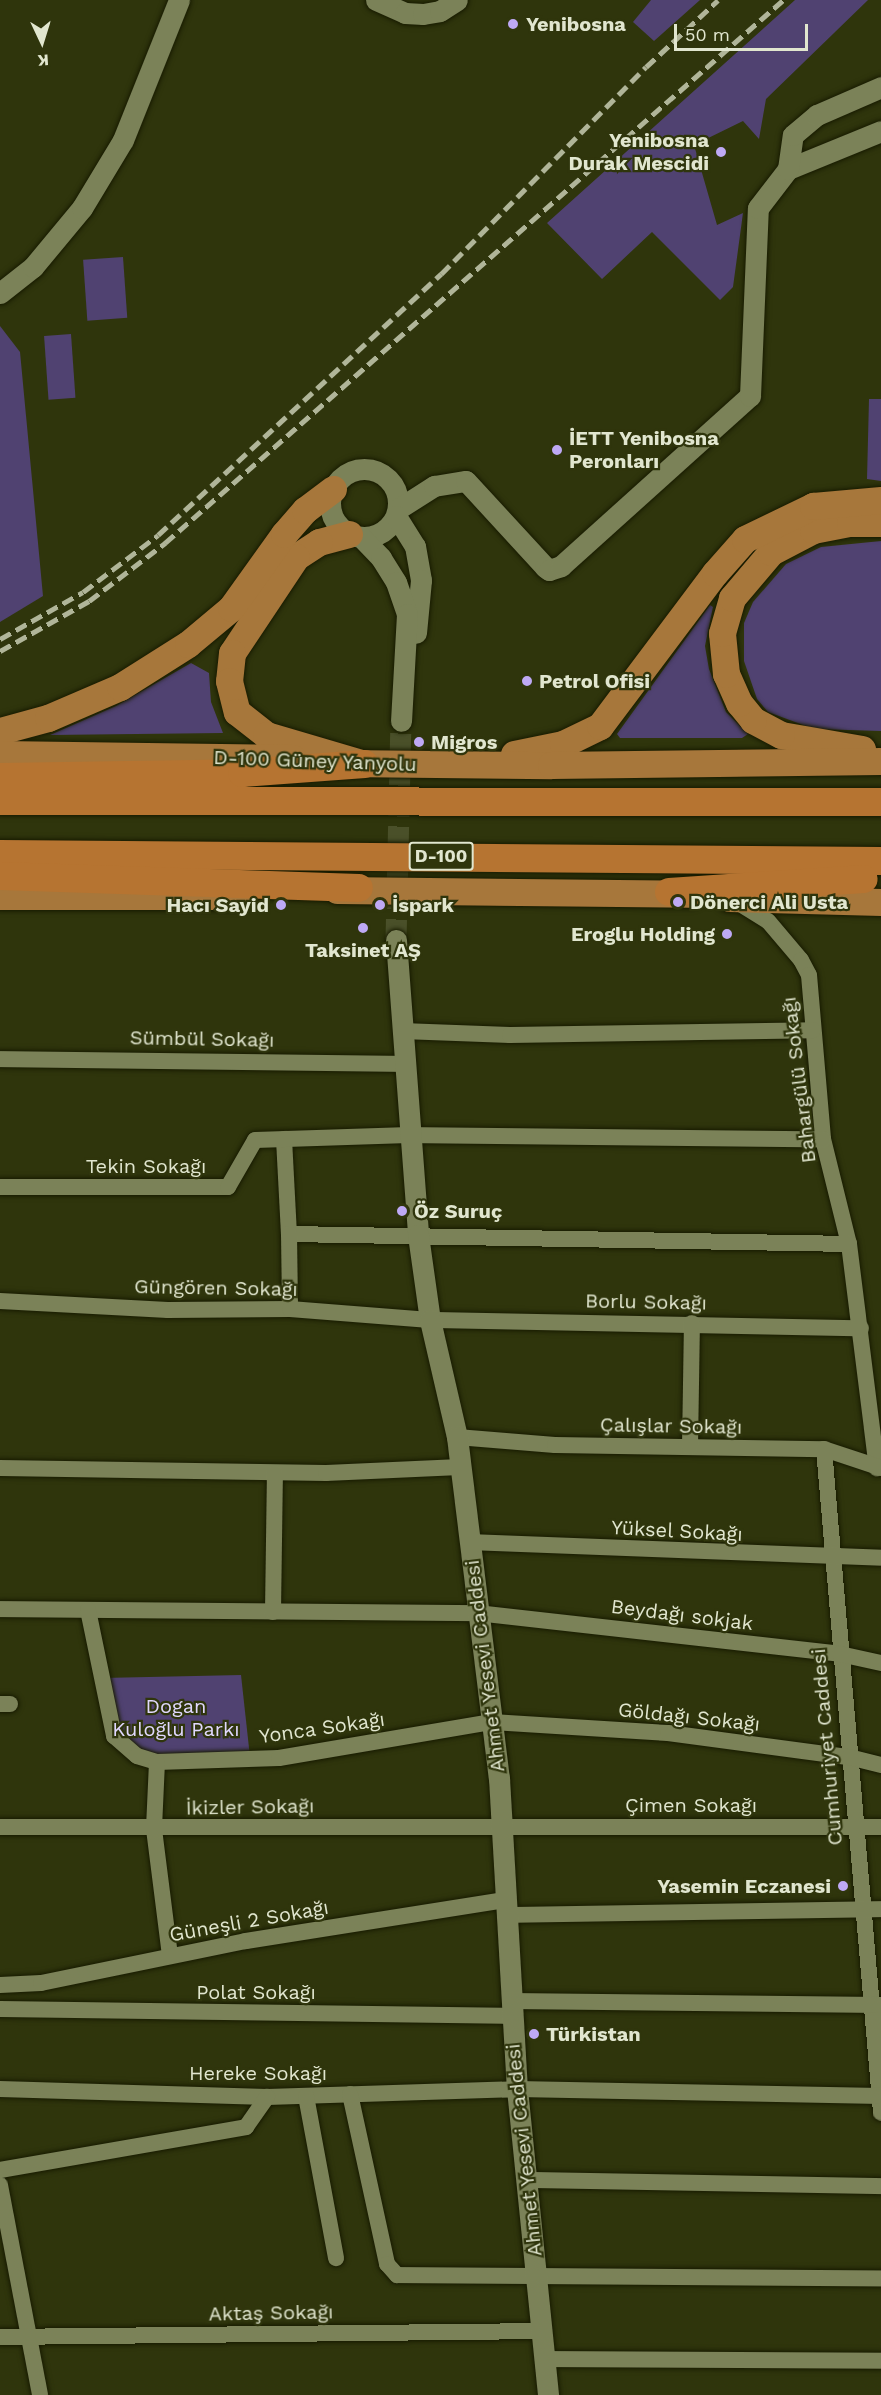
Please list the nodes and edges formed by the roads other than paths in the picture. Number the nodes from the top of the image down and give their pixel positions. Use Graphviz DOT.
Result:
graph roads {
  1 [pos="179,0"];
  2 [pos="376,0"];
  3 [pos="458,0"];
  4 [pos="881,87"];
  5 [pos="881,131"];
  6 [pos="788,169"];
  7 [pos="0,293"];
  8 [pos="333,489"];
  9 [pos="881,500"];
  10 [pos="397,513"];
  11 [pos="881,523"];
  12 [pos="355,536"];
  13 [pos="745,539"];
  14 [pos="771,552"];
  15 [pos="407,659"];
  16 [pos="401,721"];
  17 [pos="0,731"];
  18 [pos="881,752"];
  19 [pos="0,754"];
  20 [pos="881,761"];
  21 [pos="365,764"];
  22 [pos="457,765"];
  23 [pos="0,777"];
  24 [pos="0,801"];
  25 [pos="881,802"];
  26 [pos="0,854"];
  27 [pos="881,861"];
  28 [pos="0,876"];
  29 [pos="881,878"];
  30 [pos="359,888"];
  31 [pos="669,892"];
  32 [pos="0,896"];
  33 [pos="731,898"];
  34 [pos="881,902"];
  35 [pos="396,940"];
  36 [pos="813,1030"];
  37 [pos="402,1031"];
  38 [pos="0,1059"];
  39 [pos="402,1064"];
  40 [pos="409,1135"];
  41 [pos="284,1139"];
  42 [pos="823,1139"];
  43 [pos="0,1187"];
  44 [pos="289,1234"];
  45 [pos="418,1235"];
  46 [pos="849,1244"];
  47 [pos="0,1301"];
  48 [pos="290,1309"];
  49 [pos="430,1320"];
  50 [pos="692,1323"];
  51 [pos="861,1328"];
  52 [pos="457,1437"];
  53 [pos="690,1447"];
  54 [pos="824,1449"];
  55 [pos="460,1467"];
  56 [pos="0,1468"];
  57 [pos="879,1468"];
  58 [pos="275,1473"];
  59 [pos="470,1542"];
  60 [pos="881,1558"];
  61 [pos="833,1559"];
  62 [pos="0,1609"];
  63 [pos="88,1610"];
  64 [pos="273,1612"];
  65 [pos="477,1613"];
  66 [pos="840,1654"];
  67 [pos="881,1663"];
  68 [pos="492,1722"];
  69 [pos="849,1757"];
  70 [pos="157,1762"];
  71 [pos="881,1765"];
  72 [pos="854,1825"];
  73 [pos="0,1827"];
  74 [pos="501,1827"];
  75 [pos="881,1827"];
  76 [pos="154,1829"];
  77 [pos="506,1908"];
  78 [pos="863,1909"];
  79 [pos="881,1910"];
  80 [pos="170,1955"];
  81 [pos="0,1985"];
  82 [pos="876,2005"];
  83 [pos="511,2008"];
  84 [pos="0,2009"];
  85 [pos="0,2089"];
  86 [pos="517,2089"];
  87 [pos="350,2094"];
  88 [pos="306,2096"];
  89 [pos="267,2097"];
  90 [pos="880,2102"];
  91 [pos="0,2170"];
  92 [pos="526,2180"];
  93 [pos="0,2185"];
  94 [pos="881,2186"];
  95 [pos="336,2258"];
  96 [pos="537,2276"];
  97 [pos="881,2278"];
  98 [pos="542,2331"];
  99 [pos="0,2337"];
  100 [pos="30,2338"];
  101 [pos="545,2359"];
  102 [pos="881,2361"];
  103 [pos="40,2395"];
  104 [pos="548,2395"];
  1 -- 7 [label="street"];
  2 -- 3 [label="street"];
  4 -- 6 [label="street"];
  5 -- 6 [label="street"];
  6 -- 10 [label="street"];
  8 -- 10 [label="street"];
  8 -- 12 [label="street"];
  8 -- 17 [label="main road"];
  9 -- 13 [label="main road"];
  10 -- 12 [label="street"];
  10 -- 15 [label="street"];
  11 -- 14 [label="main road"];
  12 -- 15 [label="street"];
  12 -- 21 [label="main road"];
  13 -- 14 [label="main road"];
  13 -- 22 [label="main road"];
  14 -- 18 [label="main road"];
  15 -- 16 [label="street"];
  19 -- 21 [label="main road, D-100 Güney Yanyolu"];
  20 -- 22 [label="main road, D-100 Güney Yanyolu"];
  21 -- 22 [label="main road, D-100 Güney Yanyolu"];
  21 -- 23 [label="highway"];
  24 -- 25 [label="highway"];
  26 -- 27 [label="highway, D-100"];
  28 -- 30 [label="highway"];
  29 -- 31 [label="highway"];
  30 -- 31 [label="main road"];
  30 -- 32 [label="main road"];
  31 -- 33 [label="main road"];
  33 -- 34 [label="main road"];
  33 -- 36 [label="street, Bahargülü Sokağı"];
  35 -- 37 [label="street, Ahmet Yesevi Caddesi"];
  36 -- 37 [label="street"];
  36 -- 42 [label="street, Bahargülü Sokağı"];
  37 -- 39 [label="street, Ahmet Yesevi Caddesi"];
  38 -- 39 [label="street, Sümbül Sokağı"];
  39 -- 40 [label="street, Ahmet Yesevi Caddesi"];
  40 -- 41 [label="street, Tekin Sokağı"];
  40 -- 42 [label="street, Tekin Sokağı"];
  40 -- 45 [label="street, Ahmet Yesevi Caddesi"];
  41 -- 43 [label="street, Tekin Sokağı"];
  41 -- 44 [label="street"];
  42 -- 46 [label="street, Bahargülü Sokağı"];
  44 -- 45 [label="street"];
  44 -- 48 [label="street"];
  45 -- 46 [label="street"];
  45 -- 49 [label="street, Ahmet Yesevi Caddesi"];
  46 -- 51 [label="street, Bahargülü Sokağı"];
  47 -- 48 [label="street, Güngören Sokağı"];
  48 -- 49 [label="street, Güngören Sokağı"];
  49 -- 50 [label="street, Borlu Sokağı"];
  49 -- 52 [label="street, Ahmet Yesevi Caddesi"];
  50 -- 51 [label="street, Borlu Sokağı"];
  50 -- 53 [label="street"];
  51 -- 57 [label="street, Bahargülü Sokağı"];
  52 -- 53 [label="street, Çalışlar Sokağı"];
  52 -- 55 [label="street, Ahmet Yesevi Caddesi"];
  53 -- 54 [label="street, Çalışlar Sokağı"];
  54 -- 57 [label="street, Çalışlar Sokağı"];
  54 -- 61 [label="street, Cumhuriyet Caddesi"];
  55 -- 58 [label="street"];
  55 -- 59 [label="street, Ahmet Yesevi Caddesi"];
  56 -- 58 [label="street"];
  58 -- 64 [label="street"];
  59 -- 61 [label="street, Yüksel Sokağı"];
  59 -- 65 [label="street, Ahmet Yesevi Caddesi"];
  60 -- 61 [label="street, Yüksel Sokağı"];
  61 -- 66 [label="street, Cumhuriyet Caddesi"];
  62 -- 63 [label="street, Beydağı sokjak"];
  63 -- 64 [label="street, Beydağı sokjak"];
  63 -- 70 [label="street, Yonca Sokağı"];
  64 -- 65 [label="street, Beydağı sokjak"];
  65 -- 66 [label="street, Beydağı sokjak"];
  65 -- 68 [label="street, Ahmet Yesevi Caddesi"];
  66 -- 67 [label="street, Beydağı sokjak"];
  66 -- 69 [label="street, Cumhuriyet Caddesi"];
  68 -- 69 [label="street, Göldağı Sokağı"];
  68 -- 70 [label="street, Yonca Sokağı"];
  68 -- 74 [label="street, Ahmet Yesevi Caddesi"];
  69 -- 71 [label="street, Göldağı Sokağı"];
  69 -- 72 [label="street, Cumhuriyet Caddesi"];
  70 -- 76 [label="street"];
  72 -- 74 [label="street, Çimen Sokağı"];
  72 -- 75 [label="street, Çimen Sokağı"];
  72 -- 78 [label="street, Cumhuriyet Caddesi"];
  73 -- 76 [label="street, İkizler Sokağı"];
  74 -- 76 [label="street, İkizler Sokağı"];
  74 -- 77 [label="street, Ahmet Yesevi Caddesi"];
  76 -- 80 [label="street"];
  77 -- 78 [label="street, Güneşli 2 Sokağı"];
  77 -- 80 [label="street, Güneşli 2 Sokağı"];
  77 -- 83 [label="street, Ahmet Yesevi Caddesi"];
  78 -- 79 [label="street, Güneşli 2 Sokağı"];
  78 -- 82 [label="street, Cumhuriyet Caddesi"];
  80 -- 81 [label="street, Güneşli 2 Sokağı"];
  82 -- 83 [label="street, Polat Sokağı"];
  82 -- 90 [label="street, Cumhuriyet Caddesi"];
  83 -- 84 [label="street, Polat Sokağı"];
  83 -- 86 [label="street, Ahmet Yesevi Caddesi"];
  85 -- 89 [label="street, Hereke Sokağı"];
  86 -- 87 [label="street, Hereke Sokağı"];
  86 -- 90 [label="street, Hereke Sokağı"];
  86 -- 92 [label="street, Ahmet Yesevi Caddesi"];
  87 -- 88 [label="street, Hereke Sokağı"];
  87 -- 96 [label="street"];
  88 -- 89 [label="street, Hereke Sokağı"];
  88 -- 95 [label="street"];
  89 -- 91 [label="street"];
  92 -- 94 [label="street"];
  92 -- 96 [label="street, Ahmet Yesevi Caddesi"];
  93 -- 100 [label="street"];
  96 -- 97 [label="street"];
  96 -- 98 [label="street, Ahmet Yesevi Caddesi"];
  98 -- 100 [label="street, Aktaş Sokağı"];
  98 -- 101 [label="street, Ahmet Yesevi Caddesi"];
  99 -- 100 [label="street, Aktaş Sokağı"];
  100 -- 103 [label="street"];
  101 -- 102 [label="street"];
  101 -- 104 [label="street, Ahmet Yesevi Caddesi"];
}
